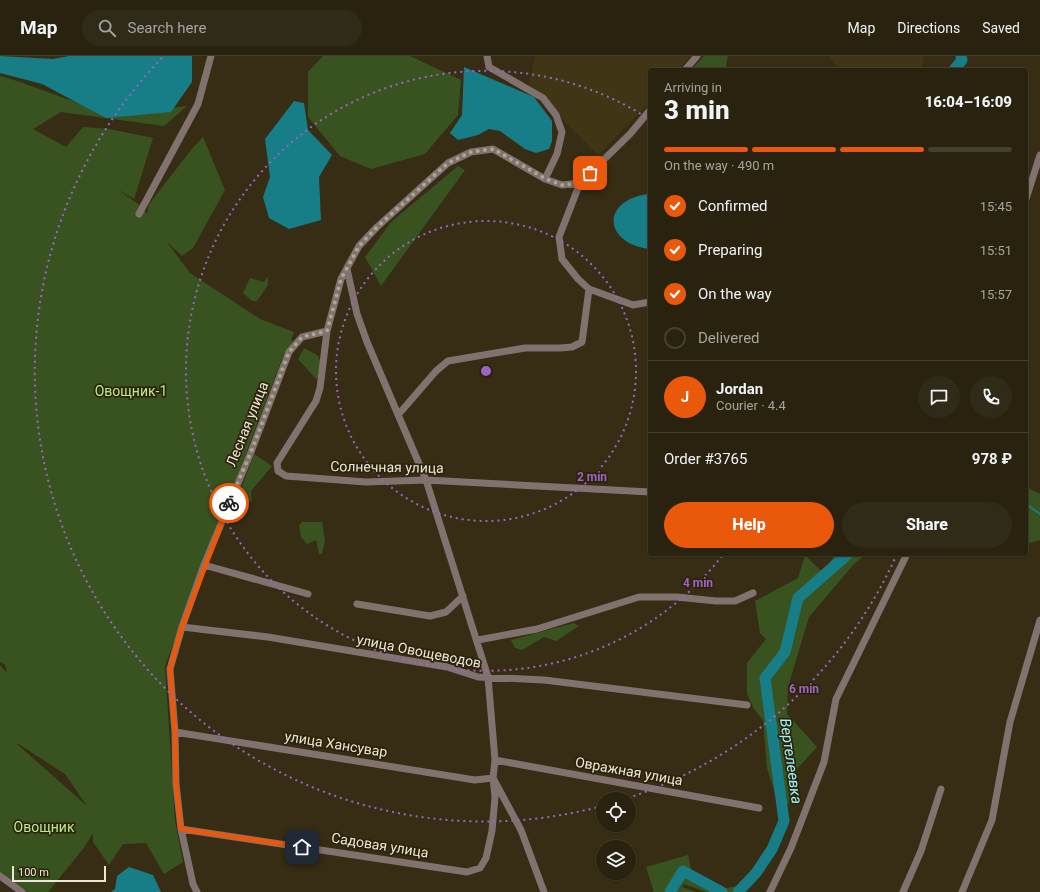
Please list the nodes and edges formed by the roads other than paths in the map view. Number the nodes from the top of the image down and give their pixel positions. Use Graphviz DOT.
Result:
graph roads {
  1 [pos="211,56"];
  2 [pos="487,56"];
  3 [pos="697,56"];
  4 [pos="687,68"];
  5 [pos="648,112"];
  6 [pos="1040,155"];
  7 [pos="1037,173"];
  8 [pos="546,179"];
  9 [pos="580,183"];
  10 [pos="1028,194"];
  11 [pos="139,214"];
  12 [pos="347,269"];
  13 [pos="589,289"];
  14 [pos="648,302"];
  15 [pos="327,331"];
  16 [pos="398,415"];
  17 [pos="426,480"];
  18 [pos="648,492"];
  19 [pos="906,556"];
  20 [pos="204,565"];
  21 [pos="753,593"];
  22 [pos="308,594"];
  23 [pos="462,596"];
  24 [pos="357,604"];
  25 [pos="1040,620"];
  26 [pos="182,627"];
  27 [pos="478,640"];
  28 [pos="488,677"];
  29 [pos="747,705"];
  30 [pos="175,732"];
  31 [pos="495,760"];
  32 [pos="493,778"];
  33 [pos="941,789"];
  34 [pos="759,808"];
  35 [pos="181,829"];
  36 [pos="0,876"];
  37 [pos="22,892"];
  38 [pos="197,892"];
  39 [pos="544,892"];
  40 [pos="770,892"];
  41 [pos="903,892"];
  42 [pos="962,892"];
  1 -- 11 [label="street"];
  2 -- 8 [label="street"];
  3 -- 4 [label="street"];
  5 -- 9 [label="street"];
  6 -- 7 [label="street"];
  7 -- 10 [label="street"];
  8 -- 9 [label="street"];
  8 -- 12 [label="street"];
  9 -- 13 [label="street"];
  12 -- 15 [label="street"];
  12 -- 16 [label="street"];
  13 -- 14 [label="street"];
  13 -- 16 [label="street"];
  15 -- 17 [label="street, Солнечная улица"];
  15 -- 20 [label="street, Лесная улица"];
  16 -- 17 [label="street"];
  17 -- 18 [label="street, Солнечная улица"];
  17 -- 23 [label="street"];
  19 -- 40 [label="street"];
  20 -- 22 [label="street"];
  20 -- 26 [label="street, Лесная улица"];
  21 -- 27 [label="street, улица Овощеводов"];
  23 -- 24 [label="street"];
  23 -- 27 [label="street"];
  25 -- 42 [label="street"];
  26 -- 28 [label="street, улица Овощеводов"];
  26 -- 30 [label="street, Лесная улица"];
  27 -- 28 [label="street"];
  28 -- 29 [label="street, улица Овощеводов"];
  28 -- 31 [label="street"];
  30 -- 32 [label="street, улица Хансувар"];
  30 -- 35 [label="street, Лесная улица"];
  31 -- 32 [label="street"];
  31 -- 34 [label="street, Овражная улица"];
  32 -- 35 [label="street, Садовая улица"];
  32 -- 39 [label="street"];
  33 -- 41 [label="street"];
  35 -- 38 [label="street, Лесная улица"];
  36 -- 37 [label="street"];
}
